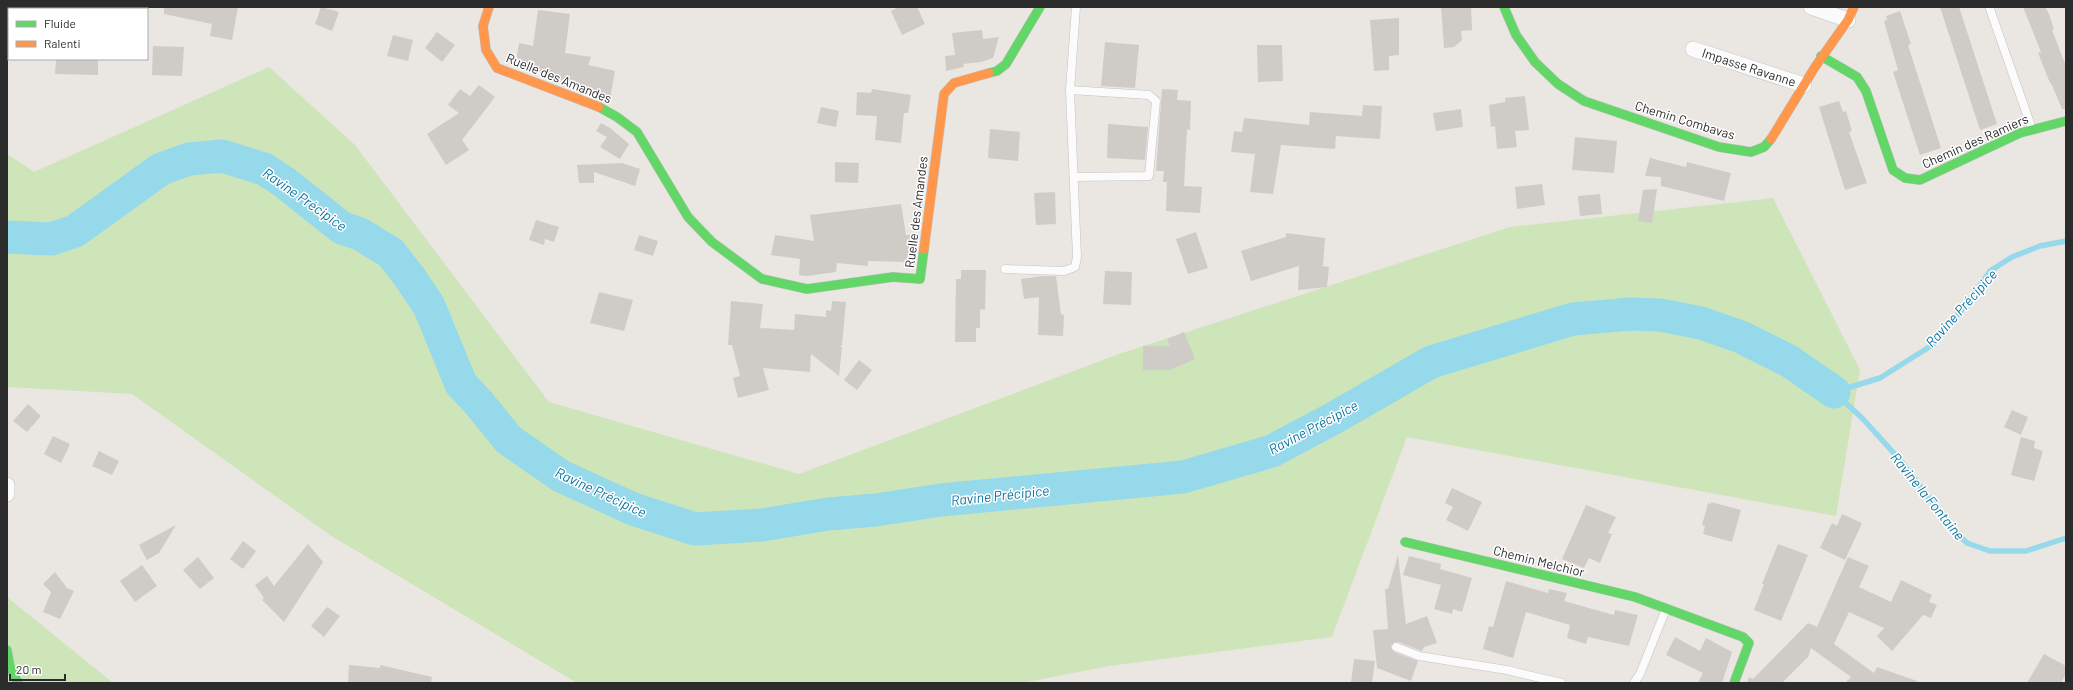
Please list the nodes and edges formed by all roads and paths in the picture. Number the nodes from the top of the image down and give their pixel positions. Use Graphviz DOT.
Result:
graph roads {
  1 [pos="489,7"];
  2 [pos="1040,7"];
  3 [pos="1076,7"];
  4 [pos="1504,7"];
  5 [pos="1811,7"];
  6 [pos="1990,9"];
  7 [pos="1851,13"];
  8 [pos="1693,49"];
  9 [pos="1821,56"];
  10 [pos="1804,85"];
  11 [pos="1070,90"];
  12 [pos="2066,121"];
  13 [pos="2032,129"];
  14 [pos="1075,177"];
  15 [pos="1005,269"];
  16 [pos="7,485"];
  17 [pos="7,494"];
  18 [pos="1405,542"];
  19 [pos="1666,609"];
  20 [pos="1396,646"];
  21 [pos="7,650"];
  22 [pos="18,683"];
  23 [pos="1561,683"];
  24 [pos="1634,683"];
  25 [pos="1734,683"];
  1 -- 2 [label="street, Ruelle des Amandes"];
  3 -- 11 [label="lane"];
  4 -- 10 [label="street, Chemin Combavas"];
  5 -- 7 [label="street"];
  6 -- 13 [label="lane"];
  7 -- 9 [label="street, Chemin Combavas"];
  8 -- 10 [label="street, Impasse Ravanne"];
  9 -- 10 [label="street, Chemin Combavas"];
  9 -- 13 [label="street, Chemin des Ramiers"];
  11 -- 14 [label="lane"];
  11 -- 14 [label="lane"];
  12 -- 13 [label="street, Chemin des Ramiers"];
  14 -- 15 [label="lane"];
  16 -- 17 [label="street"];
  18 -- 19 [label="street, Chemin Melchior"];
  19 -- 24 [label="lane"];
  19 -- 25 [label="street, Chemin Melchior"];
  20 -- 23 [label="lane"];
  21 -- 22 [label="street"];
}
